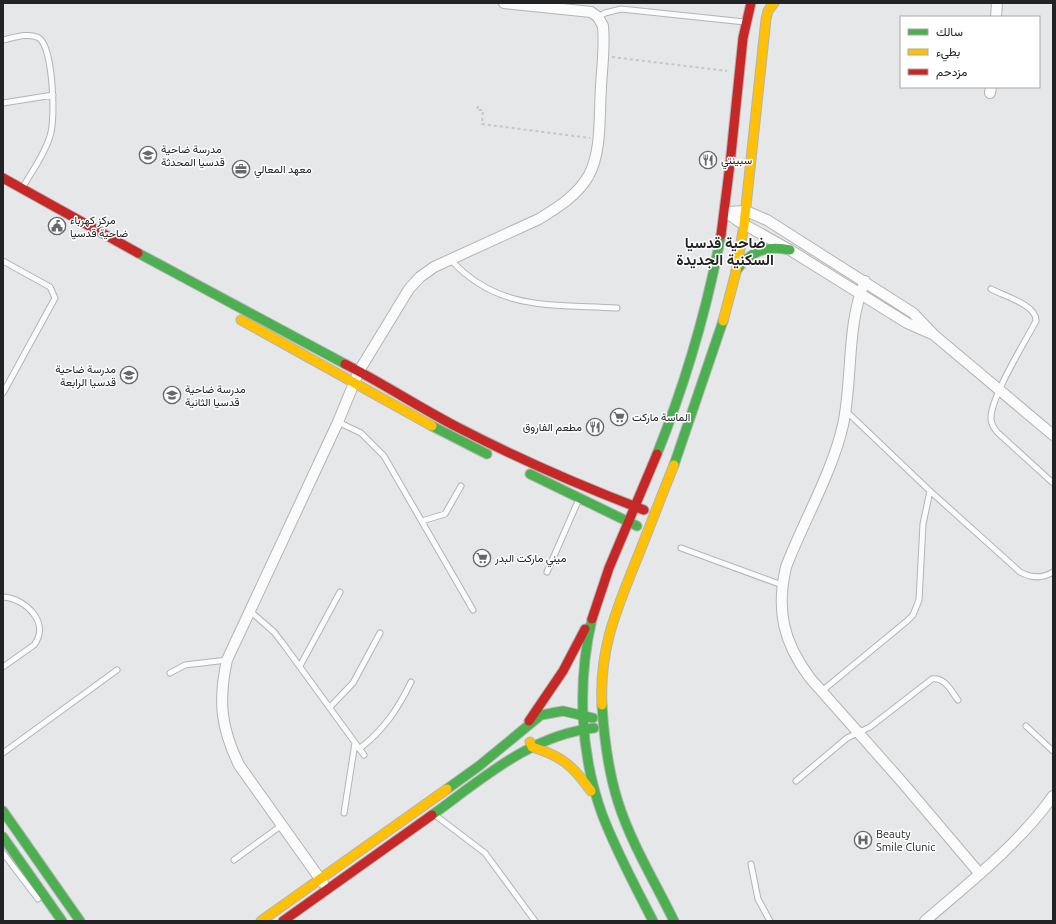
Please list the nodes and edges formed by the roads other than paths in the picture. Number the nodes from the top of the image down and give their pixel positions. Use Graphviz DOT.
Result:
graph roads {
  1 [pos="504,3"];
  2 [pos="750,3"];
  3 [pos="773,3"];
  4 [pos="997,3"];
  5 [pos="996,16"];
  6 [pos="598,17"];
  7 [pos="746,22"];
  8 [pos="3,40"];
  9 [pos="53,96"];
  10 [pos="3,103"];
  11 [pos="3,178"];
  12 [pos="3,186"];
  13 [pos="20,191"];
  14 [pos="746,211"];
  15 [pos="726,212"];
  16 [pos="744,225"];
  17 [pos="109,241"];
  18 [pos="790,250"];
  19 [pos="450,259"];
  20 [pos="3,261"];
  21 [pos="736,272"];
  22 [pos="865,281"];
  23 [pos="991,290"];
  24 [pos="860,292"];
  25 [pos="196,295"];
  26 [pos="617,308"];
  27 [pos="230,314"];
  28 [pos="934,335"];
  29 [pos="359,371"];
  30 [pos="354,384"];
  31 [pos="1000,389"];
  32 [pos="3,393"];
  33 [pos="411,401"];
  34 [pos="846,411"];
  35 [pos="404,412"];
  36 [pos="338,422"];
  37 [pos="457,427"];
  38 [pos="1053,435"];
  39 [pos="451,437"];
  40 [pos="499,456"];
  41 [pos="520,469"];
  42 [pos="1053,483"];
  43 [pos="461,486"];
  44 [pos="584,487"];
  45 [pos="930,491"];
  46 [pos="580,497"];
  47 [pos="634,506"];
  48 [pos="654,515"];
  49 [pos="422,521"];
  50 [pos="628,522"];
  51 [pos="647,531"];
  52 [pos="681,548"];
  53 [pos="547,572"];
  54 [pos="1053,572"];
  55 [pos="782,585"];
  56 [pos="340,592"];
  57 [pos="3,597"];
  58 [pos="595,608"];
  59 [pos="473,610"];
  60 [pos="250,611"];
  61 [pos="380,633"];
  62 [pos="227,660"];
  63 [pos="300,666"];
  64 [pos="3,667"];
  65 [pos="117,670"];
  66 [pos="170,673"];
  67 [pos="411,682"];
  68 [pos="822,691"];
  69 [pos="958,700"];
  70 [pos="330,707"];
  71 [pos="584,715"];
  72 [pos="602,724"];
  73 [pos="1026,726"];
  74 [pos="524,728"];
  75 [pos="584,728"];
  76 [pos="859,732"];
  77 [pos="355,743"];
  78 [pos="532,747"];
  79 [pos="359,749"];
  80 [pos="1053,751"];
  81 [pos="3,753"];
  82 [pos="364,755"];
  83 [pos="796,781"];
  84 [pos="1053,796"];
  85 [pos="598,803"];
  86 [pos="3,811"];
  87 [pos="344,813"];
  88 [pos="434,814"];
  89 [pos="282,825"];
  90 [pos="3,837"];
  91 [pos="3,853"];
  92 [pos="234,860"];
  93 [pos="751,864"];
  94 [pos="980,874"];
  95 [pos="320,879"];
  96 [pos="327,889"];
  97 [pos="40,902"];
  98 [pos="62,921"];
  99 [pos="80,921"];
  100 [pos="261,921"];
  101 [pos="283,921"];
  102 [pos="535,921"];
  103 [pos="653,921"];
  104 [pos="674,921"];
  105 [pos="770,921"];
  106 [pos="925,921"];
  1 -- 6 [label="street"];
  2 -- 7 [label="main road"];
  3 -- 14 [label="main road"];
  4 -- 5 [label="street"];
  6 -- 7 [label="lane"];
  6 -- 19 [label="street"];
  7 -- 15 [label="main road"];
  8 -- 9 [label="lane"];
  9 -- 10 [label="lane"];
  9 -- 13 [label="lane"];
  11 -- 13 [label="main road"];
  12 -- 13 [label="main road"];
  13 -- 17 [label="main road"];
  14 -- 15 [label="street"];
  14 -- 16 [label="main road"];
  14 -- 22 [label="street"];
  15 -- 16 [label="street"];
  15 -- 47 [label="main road"];
  16 -- 18 [label="street"];
  16 -- 21 [label="main road"];
  17 -- 25 [label="main road"];
  17 -- 29 [label="main road"];
  18 -- 21 [label="main road"];
  18 -- 24 [label="street"];
  19 -- 26 [label="lane"];
  19 -- 29 [label="street"];
  20 -- 32 [label="lane"];
  21 -- 48 [label="main road"];
  22 -- 24 [label="street"];
  22 -- 28 [label="street"];
  23 -- 31 [label="lane"];
  24 -- 28 [label="street"];
  24 -- 34 [label="street"];
  27 -- 30 [label="main road"];
  28 -- 31 [label="street"];
  29 -- 30 [label="street"];
  29 -- 33 [label="main road"];
  30 -- 35 [label="main road"];
  30 -- 36 [label="street"];
  31 -- 38 [label="street"];
  31 -- 42 [label="lane"];
  33 -- 35 [label="main road"];
  33 -- 37 [label="main road"];
  34 -- 45 [label="lane"];
  34 -- 55 [label="street"];
  35 -- 39 [label="main road"];
  36 -- 49 [label="lane"];
  36 -- 60 [label="street"];
  37 -- 39 [label="main road"];
  37 -- 40 [label="main road"];
  39 -- 40 [label="main road"];
  40 -- 44 [label="main road"];
  41 -- 46 [label="main road"];
  43 -- 49 [label="lane"];
  44 -- 46 [label="main road"];
  44 -- 47 [label="main road"];
  45 -- 54 [label="lane"];
  45 -- 68 [label="lane"];
  46 -- 50 [label="main road"];
  46 -- 53 [label="lane"];
  47 -- 48 [label="main road"];
  47 -- 50 [label="main road"];
  48 -- 51 [label="main road"];
  49 -- 59 [label="lane"];
  50 -- 51 [label="main road"];
  50 -- 58 [label="main road"];
  51 -- 72 [label="main road"];
  52 -- 55 [label="lane"];
  55 -- 68 [label="street"];
  56 -- 63 [label="lane"];
  57 -- 64 [label="lane"];
  58 -- 71 [label="main road"];
  58 -- 74 [label="main road"];
  60 -- 62 [label="street"];
  60 -- 63 [label="lane"];
  61 -- 70 [label="lane"];
  62 -- 66 [label="lane"];
  62 -- 89 [label="street"];
  63 -- 70 [label="lane"];
  65 -- 81 [label="lane"];
  67 -- 79 [label="lane"];
  68 -- 76 [label="street"];
  69 -- 76 [label="lane"];
  70 -- 77 [label="lane"];
  71 -- 72 [label="main road"];
  71 -- 74 [label="main road"];
  71 -- 75 [label="main road"];
  72 -- 75 [label="main road"];
  72 -- 104 [label="main road"];
  73 -- 80 [label="lane"];
  74 -- 78 [label="main road"];
  74 -- 95 [label="main road"];
  75 -- 78 [label="main road"];
  75 -- 85 [label="main road"];
  76 -- 83 [label="lane"];
  76 -- 94 [label="street"];
  77 -- 79 [label="lane"];
  77 -- 87 [label="lane"];
  78 -- 85 [label="main road"];
  78 -- 88 [label="main road"];
  79 -- 82 [label="lane"];
  84 -- 94 [label="street"];
  85 -- 103 [label="main road"];
  86 -- 99 [label="main road"];
  88 -- 96 [label="main road"];
  88 -- 102 [label="lane"];
  89 -- 92 [label="lane"];
  89 -- 95 [label="street"];
  90 -- 98 [label="main road"];
  91 -- 97 [label="lane"];
  93 -- 105 [label="lane"];
  94 -- 106 [label="street"];
  95 -- 96 [label="street"];
  95 -- 100 [label="main road"];
  96 -- 101 [label="main road"];
}
